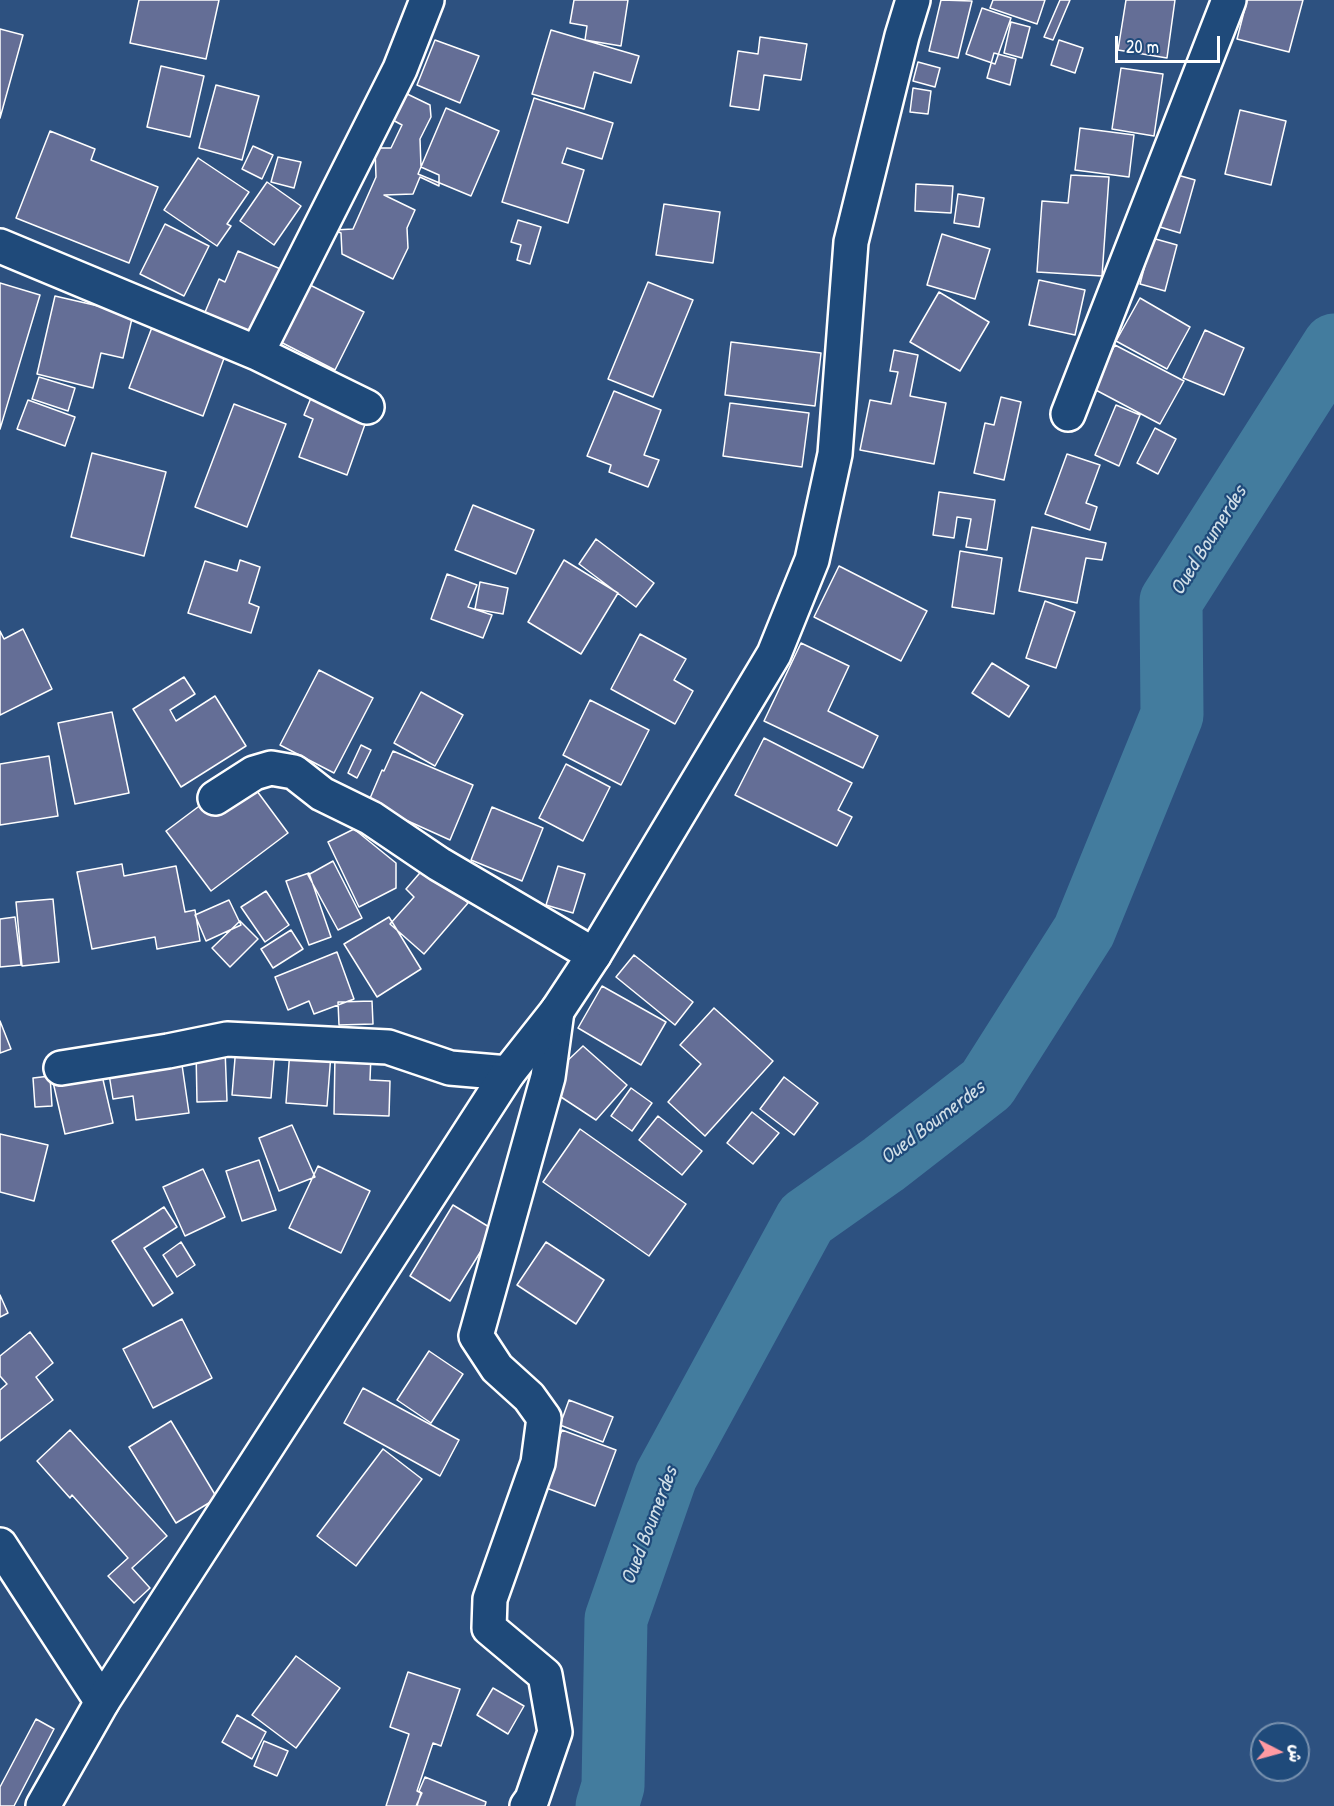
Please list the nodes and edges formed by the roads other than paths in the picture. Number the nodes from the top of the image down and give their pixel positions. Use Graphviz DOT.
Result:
graph roads {
  1 [pos="427,0"];
  2 [pos="913,0"];
  3 [pos="1229,0"];
  4 [pos="0,246"];
  5 [pos="257,352"];
  6 [pos="367,407"];
  7 [pos="1068,414"];
  8 [pos="215,798"];
  9 [pos="594,955"];
  10 [pos="557,1011"];
  11 [pos="61,1068"];
  12 [pos="508,1073"];
  13 [pos="0,1545"];
  14 [pos="102,1702"];
  15 [pos="43,1806"];
  16 [pos="527,1806"];
  1 -- 5 [label="street"];
  2 -- 9 [label="street"];
  3 -- 7 [label="street"];
  4 -- 5 [label="street"];
  5 -- 6 [label="street"];
  8 -- 9 [label="street"];
  9 -- 10 [label="street"];
  10 -- 12 [label="street"];
  10 -- 16 [label="street"];
  11 -- 12 [label="street"];
  12 -- 14 [label="street"];
  13 -- 14 [label="street"];
  14 -- 15 [label="street"];
}
